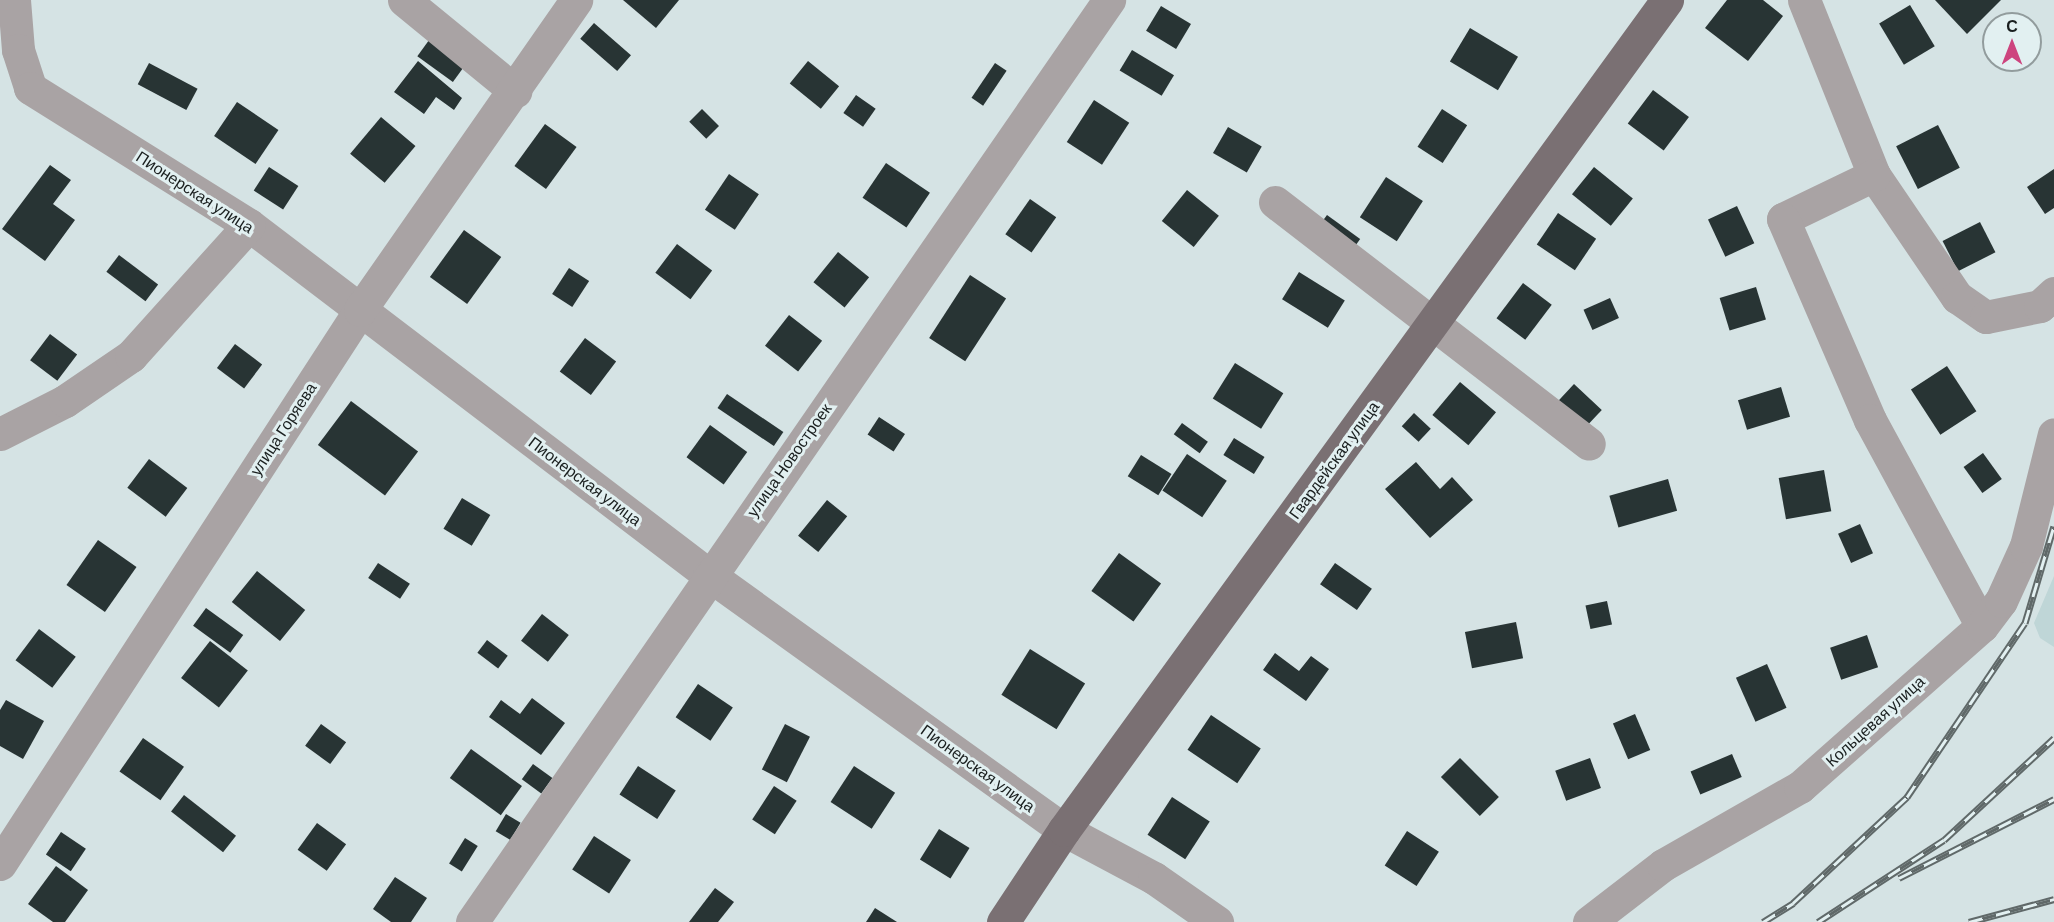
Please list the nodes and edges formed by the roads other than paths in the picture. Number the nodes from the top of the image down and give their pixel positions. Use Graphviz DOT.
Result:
graph roads {
  1 [pos="14,0"];
  2 [pos="404,0"];
  3 [pos="576,0"];
  4 [pos="1109,0"];
  5 [pos="1667,0"];
  6 [pos="1804,0"];
  7 [pos="515,91"];
  8 [pos="1874,175"];
  9 [pos="1275,202"];
  10 [pos="249,225"];
  11 [pos="2054,293"];
  12 [pos="360,310"];
  13 [pos="1434,324"];
  14 [pos="0,434"];
  15 [pos="2054,434"];
  16 [pos="1589,444"];
  17 [pos="709,574"];
  18 [pos="1982,626"];
  19 [pos="1064,830"];
  20 [pos="0,864"];
  21 [pos="472,922"];
  22 [pos="1003,922"];
  23 [pos="1217,922"];
  24 [pos="1589,922"];
  1 -- 10 [label="street, Пионерская улица"];
  2 -- 7 [label="street"];
  3 -- 7 [label="street, улица Горяева"];
  4 -- 17 [label="street, улица Новостроек"];
  5 -- 13 [label="main road, Гвардейская улица"];
  6 -- 8 [label="street"];
  7 -- 12 [label="street, улица Горяева"];
  8 -- 11 [label="street"];
  8 -- 18 [label="street"];
  9 -- 13 [label="street"];
  10 -- 12 [label="street, Пионерская улица"];
  10 -- 14 [label="street"];
  12 -- 17 [label="street, Пионерская улица"];
  12 -- 20 [label="street, улица Горяева"];
  13 -- 16 [label="street"];
  13 -- 19 [label="main road, Гвардейская улица"];
  15 -- 18 [label="street, Кольцевая улица"];
  17 -- 19 [label="street, Пионерская улица"];
  17 -- 21 [label="street, улица Новостроек"];
  18 -- 24 [label="street, Кольцевая улица"];
  19 -- 22 [label="main road, Гвардейская улица"];
  19 -- 23 [label="street, Пионерская улица"];
}
